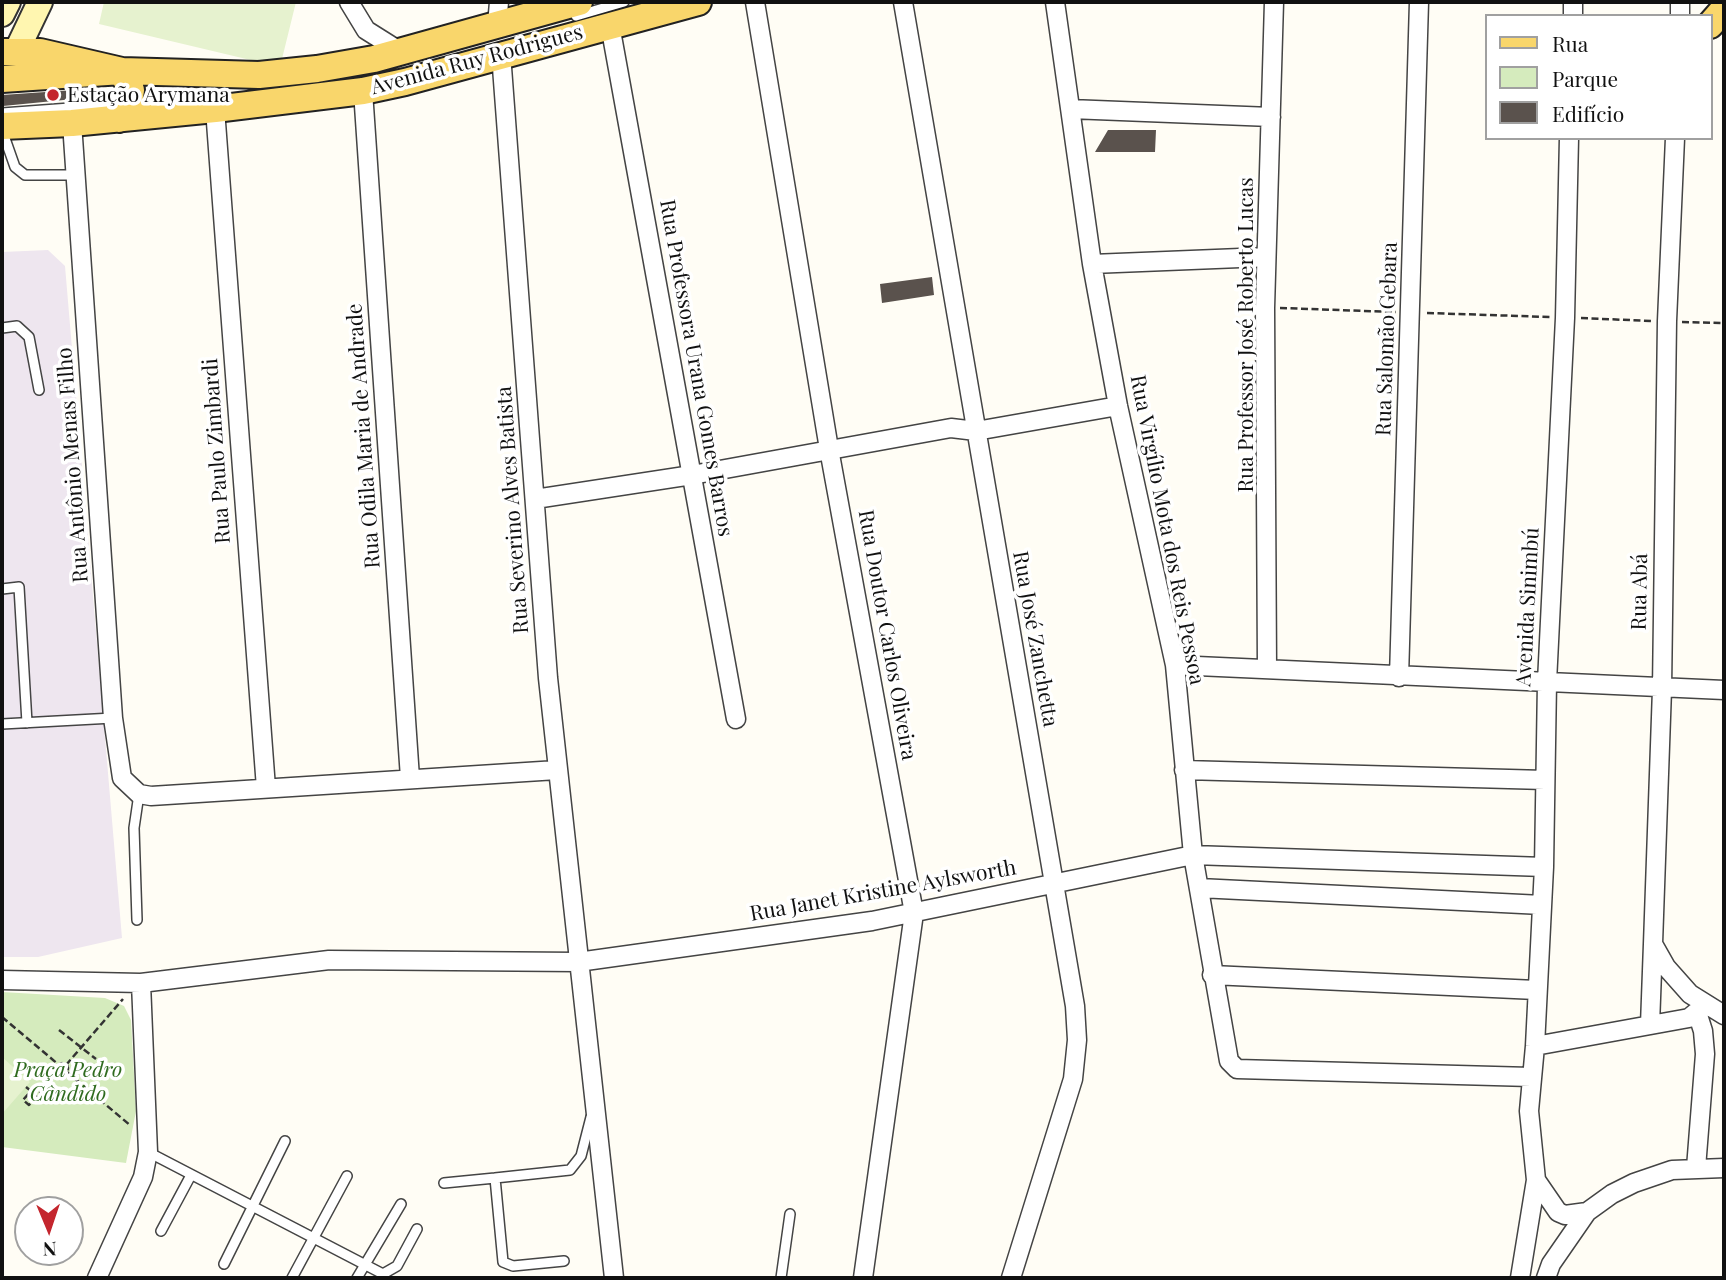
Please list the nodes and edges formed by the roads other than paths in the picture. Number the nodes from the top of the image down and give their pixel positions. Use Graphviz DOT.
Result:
graph roads {
  1 [pos="8,2"];
  2 [pos="40,2"];
  3 [pos="349,2"];
  4 [pos="624,2"];
  5 [pos="664,2"];
  6 [pos="698,2"];
  7 [pos="755,2"];
  8 [pos="903,2"];
  9 [pos="1055,2"];
  10 [pos="1274,2"];
  11 [pos="1419,2"];
  12 [pos="1724,9"];
  13 [pos="570,11"];
  14 [pos="2,14"];
  15 [pos="1712,23"];
  16 [pos="610,25"];
  17 [pos="499,32"];
  18 [pos="9,51"];
  19 [pos="400,58"];
  20 [pos="2,79"];
  21 [pos="2,89"];
  22 [pos="363,90"];
  23 [pos="125,93"];
  24 [pos="212,102"];
  25 [pos="1070,109"];
  26 [pos="2,113"];
  27 [pos="1271,117"];
  28 [pos="72,123"];
  29 [pos="2,128"];
  30 [pos="1569,140"];
  31 [pos="1675,140"];
  32 [pos="76,175"];
  33 [pos="1265,257"];
  34 [pos="1092,264"];
  35 [pos="2,328"];
  36 [pos="38,390"];
  37 [pos="1118,406"];
  38 [pos="976,431"];
  39 [pos="829,449"];
  40 [pos="692,475"];
  41 [pos="535,499"];
  42 [pos="2,589"];
  43 [pos="1175,665"];
  44 [pos="1267,669"];
  45 [pos="1399,677"];
  46 [pos="1547,682"];
  47 [pos="1662,689"];
  48 [pos="1724,690"];
  49 [pos="113,719"];
  50 [pos="736,719"];
  51 [pos="27,723"];
  52 [pos="2,724"];
  53 [pos="557,770"];
  54 [pos="1184,770"];
  55 [pos="410,778"];
  56 [pos="1545,780"];
  57 [pos="265,788"];
  58 [pos="139,794"];
  59 [pos="1194,855"];
  60 [pos="1544,867"];
  61 [pos="1053,884"];
  62 [pos="1199,888"];
  63 [pos="1542,905"];
  64 [pos="914,913"];
  65 [pos="137,920"];
  66 [pos="1653,944"];
  67 [pos="578,962"];
  68 [pos="1212,975"];
  69 [pos="2,980"];
  70 [pos="141,983"];
  71 [pos="1536,990"];
  72 [pos="1702,1008"];
  73 [pos="1724,1015"];
  74 [pos="1650,1025"];
  75 [pos="1535,1046"];
  76 [pos="1531,1077"];
  77 [pos="594,1109"];
  78 [pos="285,1141"];
  79 [pos="148,1152"];
  80 [pos="1696,1168"];
  81 [pos="1724,1168"];
  82 [pos="191,1175"];
  83 [pos="347,1176"];
  84 [pos="495,1178"];
  85 [pos="1536,1180"];
  86 [pos="444,1183"];
  87 [pos="401,1204"];
  88 [pos="252,1207"];
  89 [pos="1587,1212"];
  90 [pos="790,1214"];
  91 [pos="417,1229"];
  92 [pos="161,1231"];
  93 [pos="314,1238"];
  94 [pos="564,1261"];
  95 [pos="223,1264"];
  96 [pos="365,1265"];
  97 [pos="1549,1271"];
  98 [pos="97,1278"];
  99 [pos="292,1278"];
  100 [pos="357,1278"];
  101 [pos="614,1278"];
  102 [pos="781,1278"];
  103 [pos="863,1278"];
  104 [pos="1012,1278"];
  105 [pos="1520,1278"];
  1 -- 14 [label="main road"];
  2 -- 18 [label="main road"];
  3 -- 19 [label="street"];
  4 -- 13 [label="lane"];
  5 -- 17 [label="lane"];
  6 -- 16 [label="main road, Avenida Ruy Rodrigues"];
  7 -- 39 [label="street, Rua Doutor Carlos Oliveira"];
  8 -- 38 [label="street, Rua José Zanchetta"];
  9 -- 25 [label="street, Rua Virgílio Mota dos Reis Pessoa"];
  10 -- 27 [label="street, Rua Professor José Roberto Lucas"];
  11 -- 45 [label="street, Rua Salomão Gebara"];
  12 -- 15 [label="main road"];
  13 -- 17 [label="main road, Avenida Ruy Rodrigues"];
  16 -- 17 [label="main road, Avenida Ruy Rodrigues"];
  16 -- 40 [label="street, Rua Professora Urana Gomes Barros"];
  17 -- 19 [label="main road, Avenida Ruy Rodrigues"];
  17 -- 22 [label="main road, Avenida Ruy Rodrigues"];
  17 -- 24 [label="lane"];
  17 -- 41 [label="street, Rua Severino Alves Batista"];
  18 -- 23 [label="main road"];
  19 -- 23 [label="main road, Avenida Ruy Rodrigues"];
  20 -- 23 [label="main road, Avenida Ruy Rodrigues"];
  21 -- 23 [label="lane"];
  22 -- 24 [label="main road, Avenida Ruy Rodrigues"];
  22 -- 55 [label="street, Rua Odila Maria de Andrade"];
  23 -- 24 [label="main road, Avenida Ruy Rodrigues"];
  23 -- 26 [label="lane"];
  23 -- 28 [label="main road, Avenida Ruy Rodrigues"];
  24 -- 57 [label="street, Rua Paulo Zimbardi"];
  25 -- 27 [label="street"];
  25 -- 34 [label="street, Rua Virgílio Mota dos Reis Pessoa"];
  27 -- 33 [label="street, Rua Professor José Roberto Lucas"];
  28 -- 29 [label="main road, Avenida Ruy Rodrigues"];
  28 -- 32 [label="street, Rua Antônio Menas Filho"];
  29 -- 32 [label="lane"];
  30 -- 46 [label="street, Avenida Sinimbú"];
  31 -- 47 [label="street, Rua Abá"];
  32 -- 49 [label="street, Rua Antônio Menas Filho"];
  33 -- 34 [label="street"];
  33 -- 44 [label="street, Rua Professor José Roberto Lucas"];
  34 -- 37 [label="street, Rua Virgílio Mota dos Reis Pessoa"];
  35 -- 36 [label="lane"];
  37 -- 38 [label="street"];
  37 -- 43 [label="street, Rua Virgílio Mota dos Reis Pessoa"];
  38 -- 39 [label="street"];
  38 -- 61 [label="street, Rua José Zanchetta"];
  39 -- 40 [label="street"];
  39 -- 64 [label="street, Rua Doutor Carlos Oliveira"];
  40 -- 41 [label="street"];
  40 -- 50 [label="street, Rua Professora Urana Gomes Barros"];
  41 -- 53 [label="street, Rua Severino Alves Batista"];
  42 -- 51 [label="lane"];
  43 -- 44 [label="street"];
  43 -- 54 [label="street, Rua Virgílio Mota dos Reis Pessoa"];
  44 -- 45 [label="street"];
  45 -- 46 [label="street"];
  46 -- 47 [label="street"];
  46 -- 56 [label="street, Avenida Sinimbú"];
  47 -- 48 [label="street"];
  47 -- 66 [label="street, Rua Abá"];
  49 -- 51 [label="lane"];
  49 -- 58 [label="street, Rua Antônio Menas Filho"];
  51 -- 52 [label="lane"];
  53 -- 55 [label="street"];
  53 -- 67 [label="street, Rua Severino Alves Batista"];
  54 -- 56 [label="street"];
  54 -- 59 [label="street, Rua Virgílio Mota dos Reis Pessoa"];
  55 -- 57 [label="street"];
  56 -- 60 [label="street, Avenida Sinimbú"];
  57 -- 58 [label="street"];
  58 -- 65 [label="lane"];
  59 -- 60 [label="street, Rua Janet Kristine Aylsworth"];
  59 -- 61 [label="street, Rua Janet Kristine Aylsworth"];
  59 -- 62 [label="street, Rua Virgílio Mota dos Reis Pessoa"];
  60 -- 63 [label="street, Avenida Sinimbú"];
  61 -- 64 [label="street, Rua Janet Kristine Aylsworth"];
  61 -- 104 [label="street, Rua José Zanchetta"];
  62 -- 63 [label="street"];
  62 -- 68 [label="street, Rua Virgílio Mota dos Reis Pessoa"];
  63 -- 71 [label="street, Avenida Sinimbú"];
  64 -- 67 [label="street, Rua Janet Kristine Aylsworth"];
  64 -- 103 [label="street, Rua Doutor Carlos Oliveira"];
  66 -- 72 [label="street"];
  66 -- 74 [label="street, Rua Abá"];
  67 -- 70 [label="street, Rua Janet Kristine Aylsworth"];
  67 -- 77 [label="street, Rua Severino Alves Batista"];
  68 -- 71 [label="street"];
  68 -- 76 [label="street, Rua Virgílio Mota dos Reis Pessoa"];
  69 -- 70 [label="street, Rua Janet Kristine Aylsworth"];
  70 -- 79 [label="street"];
  71 -- 75 [label="street, Avenida Sinimbú"];
  72 -- 73 [label="street"];
  72 -- 74 [label="street"];
  72 -- 80 [label="street"];
  74 -- 75 [label="street"];
  75 -- 76 [label="street, Avenida Sinimbú"];
  76 -- 85 [label="street, Avenida Sinimbú"];
  77 -- 84 [label="lane"];
  77 -- 101 [label="street, Rua Severino Alves Batista"];
  78 -- 88 [label="lane"];
  79 -- 82 [label="lane"];
  79 -- 98 [label="street"];
  80 -- 81 [label="street"];
  80 -- 89 [label="street"];
  82 -- 88 [label="lane"];
  82 -- 92 [label="lane"];
  83 -- 93 [label="lane"];
  84 -- 86 [label="lane"];
  84 -- 94 [label="lane"];
  85 -- 89 [label="street"];
  85 -- 105 [label="street"];
  87 -- 96 [label="lane"];
  88 -- 93 [label="lane"];
  88 -- 95 [label="lane"];
  89 -- 97 [label="street"];
  90 -- 102 [label="lane"];
  91 -- 96 [label="lane"];
  93 -- 96 [label="lane"];
  93 -- 99 [label="lane"];
  96 -- 100 [label="lane"];
}
